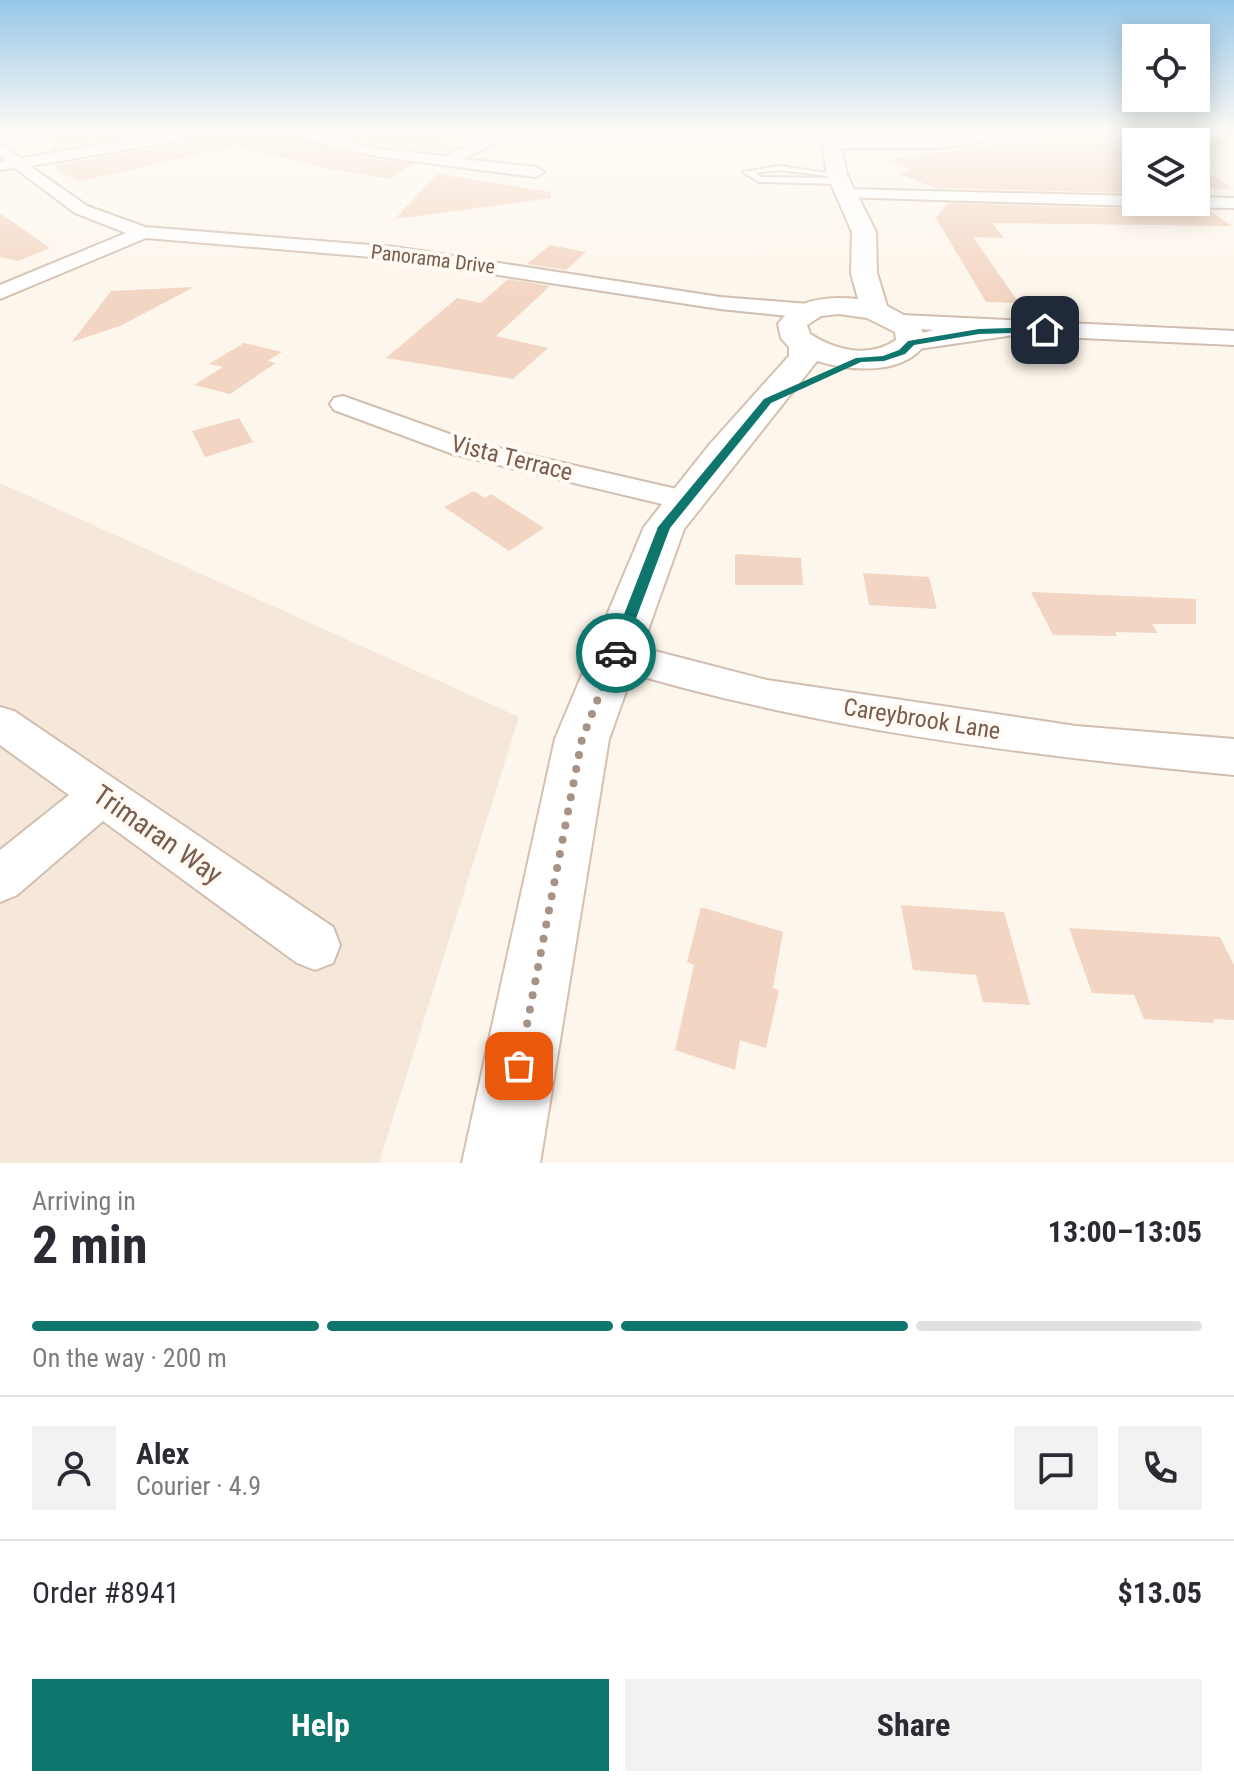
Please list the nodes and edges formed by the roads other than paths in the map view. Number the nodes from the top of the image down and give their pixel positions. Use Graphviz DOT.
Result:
graph roads {
  1 [pos="40,185"];
  2 [pos="842,185"];
  3 [pos="878,185"];
  4 [pos="1122,200"];
  5 [pos="1210,203"];
  6 [pos="1234,203"];
  7 [pos="144,232"];
  8 [pos="864,273"];
  9 [pos="0,293"];
  10 [pos="807,324"];
  11 [pos="896,325"];
  12 [pos="1234,338"];
  13 [pos="860,360"];
  14 [pos="767,401"];
  15 [pos="343,404"];
  16 [pos="683,500"];
  17 [pos="616,655"];
  18 [pos="0,723"];
  19 [pos="1234,757"];
  20 [pos="102,795"];
  21 [pos="0,879"];
  22 [pos="315,945"];
  23 [pos="501,1163"];
  1 -- 7 [label="street, Panorama Drive"];
  2 -- 8 [label="main road"];
  3 -- 4 [label="street"];
  5 -- 6 [label="street"];
  7 -- 9 [label="street, Panorama Drive"];
  7 -- 10 [label="street, Panorama Drive"];
  8 -- 10 [label="main road"];
  8 -- 11 [label="main road"];
  10 -- 11 [label="main road"];
  10 -- 13 [label="main road"];
  10 -- 14 [label="main road"];
  11 -- 12 [label="street"];
  11 -- 13 [label="main road"];
  13 -- 14 [label="main road"];
  14 -- 16 [label="main road"];
  15 -- 16 [label="street, Vista Terrace"];
  16 -- 17 [label="main road"];
  17 -- 19 [label="street, Careybrook Lane"];
  17 -- 23 [label="main road"];
  18 -- 20 [label="street, Trimaran Way"];
  20 -- 21 [label="street"];
  20 -- 22 [label="street, Trimaran Way"];
}
